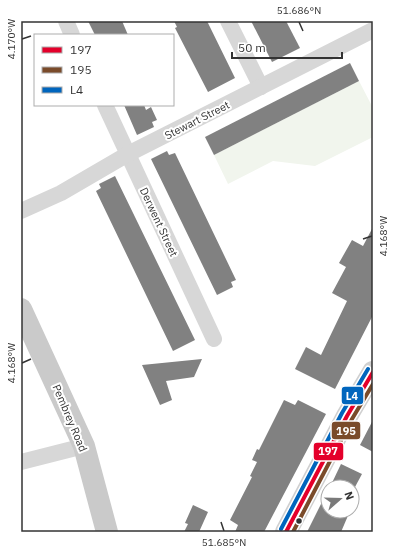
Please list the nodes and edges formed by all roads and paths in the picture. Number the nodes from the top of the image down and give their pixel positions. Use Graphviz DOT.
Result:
graph roads {
  1 [pos="66,21"];
  2 [pos="228,21"];
  3 [pos="373,30"];
  4 [pos="72,34"];
  5 [pos="261,87"];
  6 [pos="105,106"];
  7 [pos="128,154"];
  8 [pos="21,211"];
  9 [pos="21,309"];
  10 [pos="214,339"];
  11 [pos="373,372"];
  12 [pos="84,446"];
  13 [pos="21,462"];
  14 [pos="107,532"];
  15 [pos="286,532"];
  1 -- 4 [label="street"];
  2 -- 5 [label="street"];
  3 -- 5 [label="street, Stewart Street"];
  5 -- 7 [label="street, Stewart Street"];
  6 -- 7 [label="street, Derwent Street"];
  7 -- 8 [label="street, Stewart Street"];
  7 -- 10 [label="street, Derwent Street"];
  9 -- 12 [label="main road, Pembrey Road"];
  11 -- 15 [label="main road"];
  12 -- 13 [label="street"];
  12 -- 14 [label="main road, Pembrey Road"];
}
